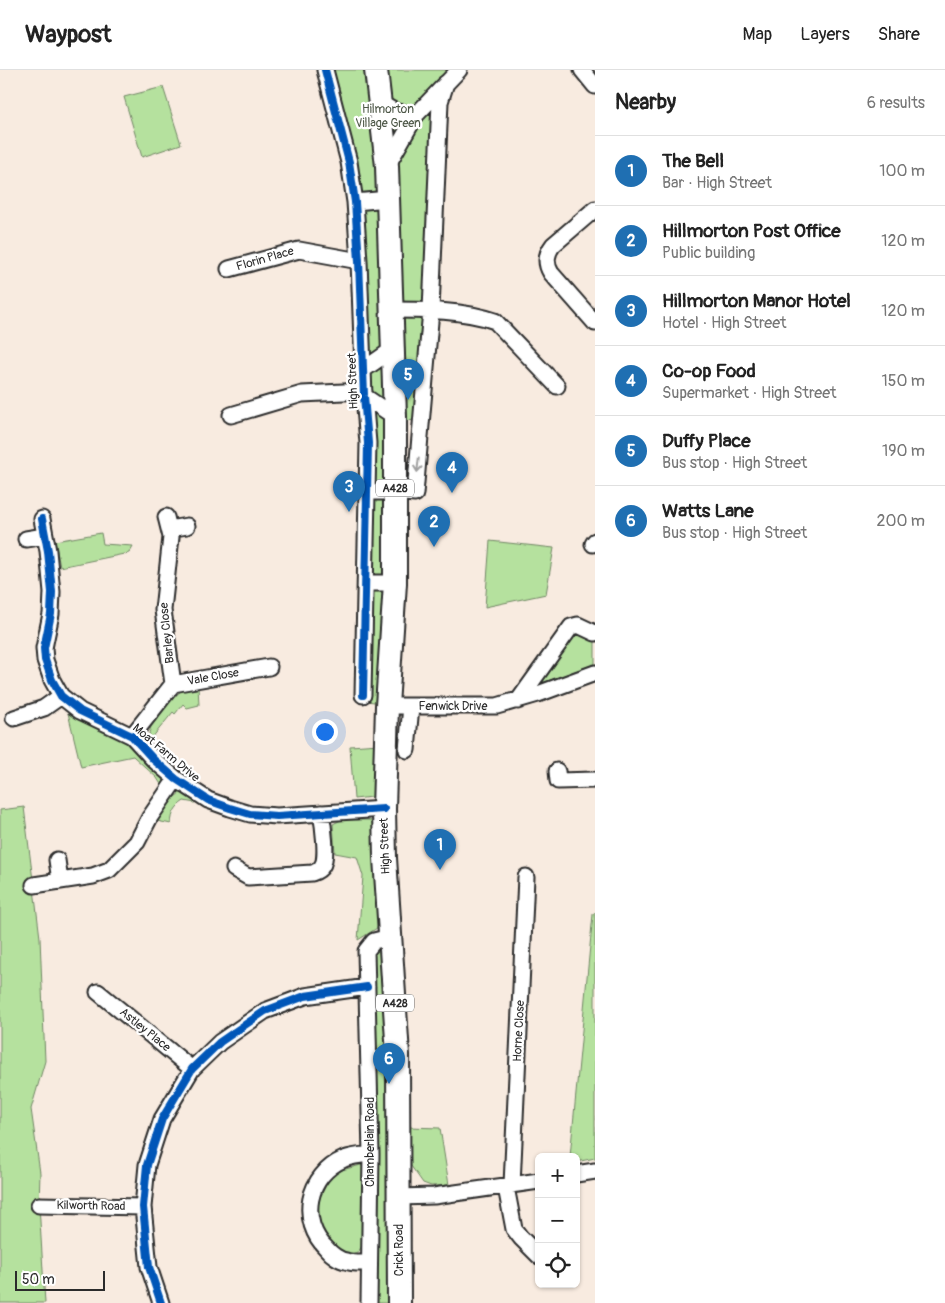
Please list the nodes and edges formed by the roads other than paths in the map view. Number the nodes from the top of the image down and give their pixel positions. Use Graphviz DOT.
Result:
graph roads {
  1 [pos="325,70"];
  2 [pos="376,70"];
  3 [pos="459,70"];
  4 [pos="582,70"];
  5 [pos="446,83"];
  6 [pos="595,86"];
  7 [pos="380,103"];
  8 [pos="416,115"];
  9 [pos="387,166"];
  10 [pos="388,199"];
  11 [pos="355,202"];
  12 [pos="595,209"];
  13 [pos="359,261"];
  14 [pos="229,269"];
  15 [pos="392,310"];
  16 [pos="431,310"];
  17 [pos="595,323"];
  18 [pos="393,349"];
  19 [pos="363,370"];
  20 [pos="557,386"];
  21 [pos="364,393"];
  22 [pos="231,415"];
  23 [pos="395,417"];
  24 [pos="367,492"];
  25 [pos="405,493"];
  26 [pos="42,519"];
  27 [pos="187,526"];
  28 [pos="45,536"];
  29 [pos="26,539"];
  30 [pos="366,583"];
  31 [pos="395,583"];
  32 [pos="595,633"];
  33 [pos="269,666"];
  34 [pos="595,673"];
  35 [pos="173,684"];
  36 [pos="363,695"];
  37 [pos="61,696"];
  38 [pos="518,701"];
  39 [pos="386,706"];
  40 [pos="410,706"];
  41 [pos="14,718"];
  42 [pos="132,736"];
  43 [pos="407,750"];
  44 [pos="557,771"];
  45 [pos="176,779"];
  46 [pos="595,780"];
  47 [pos="384,809"];
  48 [pos="321,813"];
  49 [pos="57,860"];
  50 [pos="234,869"];
  51 [pos="526,877"];
  52 [pos="60,881"];
  53 [pos="34,885"];
  54 [pos="390,937"];
  55 [pos="367,987"];
  56 [pos="98,992"];
  57 [pos="192,1069"];
  58 [pos="371,1154"];
  59 [pos="595,1171"];
  60 [pos="580,1173"];
  61 [pos="535,1181"];
  62 [pos="509,1186"];
  63 [pos="399,1197"];
  64 [pos="39,1205"];
  65 [pos="143,1207"];
  66 [pos="535,1252"];
  67 [pos="370,1264"];
  68 [pos="161,1303"];
  69 [pos="369,1303"];
  70 [pos="399,1303"];
  1 -- 11 [label="street, High Street"];
  2 -- 7 [label="highway, A428"];
  3 -- 5 [label="street"];
  4 -- 6 [label="street"];
  5 -- 8 [label="street"];
  5 -- 16 [label="street"];
  7 -- 8 [label="street"];
  7 -- 9 [label="highway, A428"];
  8 -- 9 [label="street"];
  9 -- 10 [label="highway, High Street / A428"];
  10 -- 11 [label="street"];
  10 -- 15 [label="highway, High Street / A428"];
  11 -- 13 [label="street, High Street"];
  12 -- 17 [label="street"];
  13 -- 14 [label="street, Florin Place"];
  13 -- 19 [label="street, High Street"];
  15 -- 16 [label="street"];
  15 -- 18 [label="highway, High Street / A428"];
  16 -- 20 [label="street"];
  16 -- 25 [label="street, one-way"];
  18 -- 19 [label="street"];
  18 -- 23 [label="highway, High Street / A428"];
  19 -- 21 [label="street, High Street"];
  21 -- 22 [label="street"];
  21 -- 23 [label="street"];
  21 -- 24 [label="street, High Street"];
  23 -- 25 [label="highway, High Street / A428"];
  24 -- 25 [label="street"];
  24 -- 30 [label="street, High Street"];
  25 -- 31 [label="highway, High Street / A428"];
  26 -- 28 [label="street, Moat Farm Drive"];
  27 -- 35 [label="street, Barley Close"];
  28 -- 29 [label="street"];
  28 -- 37 [label="street, Moat Farm Drive"];
  30 -- 31 [label="street"];
  30 -- 36 [label="street, High Street"];
  31 -- 39 [label="highway, High Street / A428"];
  32 -- 38 [label="street"];
  33 -- 35 [label="street, Vale Close"];
  34 -- 38 [label="street, Fenwick Drive"];
  35 -- 42 [label="street"];
  37 -- 41 [label="street"];
  37 -- 42 [label="street, Moat Farm Drive"];
  38 -- 40 [label="street, Fenwick Drive"];
  39 -- 40 [label="street, Fenwick Drive"];
  39 -- 47 [label="highway, High Street / A428"];
  40 -- 43 [label="street"];
  42 -- 45 [label="street, Moat Farm Drive"];
  44 -- 46 [label="street"];
  45 -- 48 [label="street, Moat Farm Drive"];
  45 -- 52 [label="street"];
  47 -- 48 [label="street, Moat Farm Drive"];
  47 -- 54 [label="highway, High Street / A428"];
  48 -- 50 [label="street"];
  49 -- 52 [label="street"];
  51 -- 62 [label="street, Horne Close"];
  52 -- 53 [label="street"];
  54 -- 55 [label="street, Chamberlain Road"];
  54 -- 63 [label="highway, High Street / A428"];
  55 -- 57 [label="street"];
  55 -- 58 [label="street, Chamberlain Road"];
  56 -- 57 [label="street, Astley Place"];
  57 -- 65 [label="street"];
  58 -- 67 [label="street, Chamberlain Road"];
  58 -- 67 [label="street"];
  59 -- 60 [label="street"];
  61 -- 62 [label="street"];
  62 -- 63 [label="street"];
  62 -- 66 [label="street, Horne Close"];
  63 -- 70 [label="highway, Crick Road / A428"];
  64 -- 65 [label="street, Kilworth Road"];
  65 -- 68 [label="street"];
  67 -- 69 [label="street, Chamberlain Road"];
}
